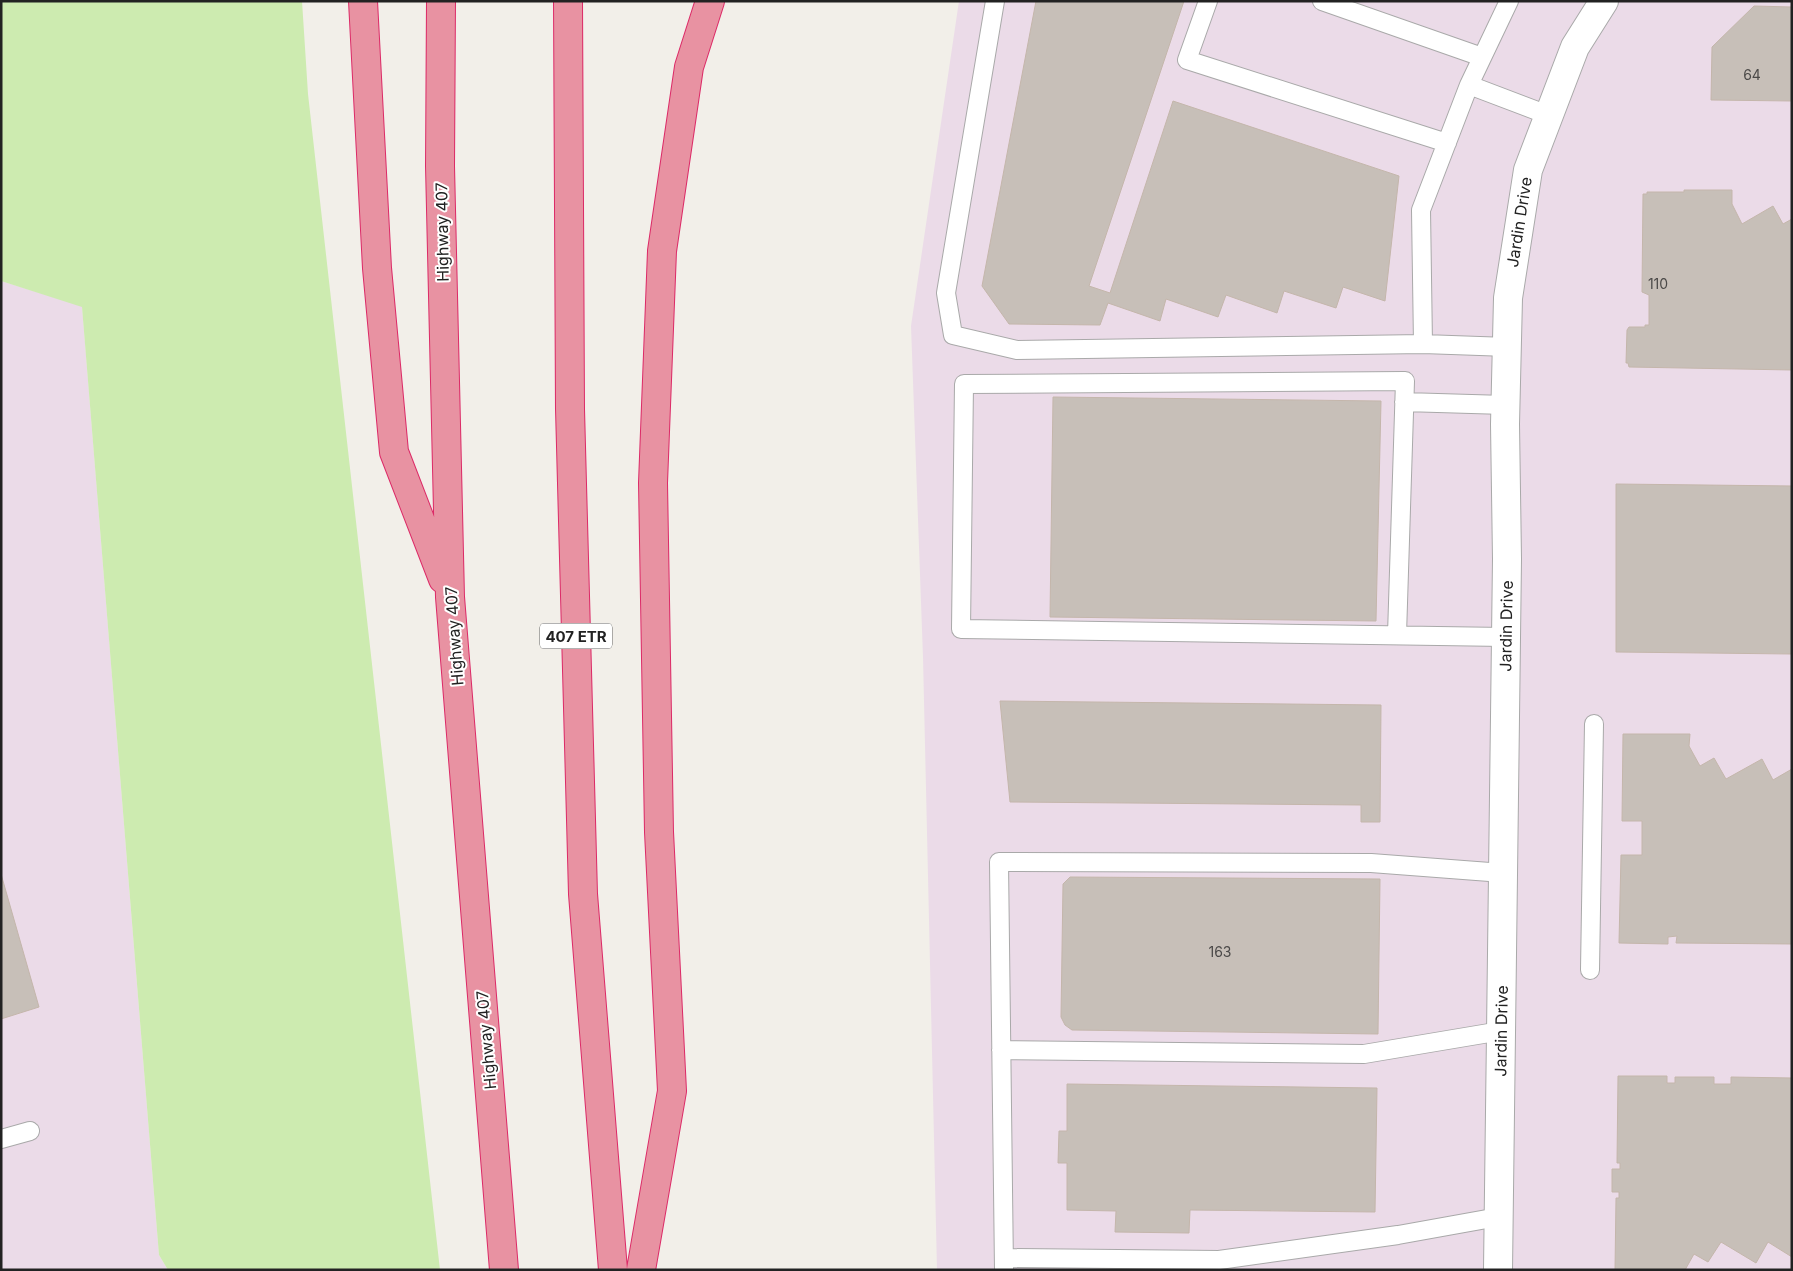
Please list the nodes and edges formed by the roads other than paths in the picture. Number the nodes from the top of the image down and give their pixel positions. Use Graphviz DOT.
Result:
graph roads {
  1 [pos="363,1"];
  2 [pos="440,1"];
  3 [pos="568,1"];
  4 [pos="710,1"];
  5 [pos="995,1"];
  6 [pos="1208,1"];
  7 [pos="1322,1"];
  8 [pos="1509,1"];
  9 [pos="1604,1"];
  10 [pos="1482,57"];
  11 [pos="1469,85"];
  12 [pos="1548,114"];
  13 [pos="1448,143"];
  14 [pos="1423,344"];
  15 [pos="1508,346"];
  16 [pos="1404,402"];
  17 [pos="1505,405"];
  18 [pos="450,597"];
  19 [pos="1397,635"];
  20 [pos="1505,637"];
  21 [pos="1594,724"];
  22 [pos="1503,873"];
  23 [pos="1590,970"];
  24 [pos="1501,1031"];
  25 [pos="1001,1050"];
  26 [pos="30,1132"];
  27 [pos="1,1139"];
  28 [pos="1498,1216"];
  29 [pos="1004,1264"];
  30 [pos="504,1270"];
  31 [pos="613,1270"];
  32 [pos="640,1270"];
  33 [pos="1498,1270"];
  1 -- 18 [label="highway"];
  2 -- 18 [label="highway, Highway 407"];
  3 -- 31 [label="highway, 407 ETR"];
  4 -- 32 [label="highway"];
  5 -- 14 [label="lane"];
  6 -- 13 [label="lane"];
  7 -- 10 [label="lane"];
  8 -- 10 [label="lane"];
  9 -- 12 [label="street, Jardin Drive"];
  10 -- 11 [label="lane"];
  11 -- 12 [label="lane"];
  11 -- 13 [label="lane"];
  12 -- 15 [label="street, Jardin Drive"];
  13 -- 14 [label="lane"];
  14 -- 15 [label="lane"];
  15 -- 17 [label="street, Jardin Drive"];
  16 -- 17 [label="lane"];
  16 -- 19 [label="lane"];
  16 -- 19 [label="lane"];
  17 -- 20 [label="street, Jardin Drive"];
  18 -- 30 [label="highway, Highway 407"];
  19 -- 20 [label="lane"];
  20 -- 22 [label="street, Jardin Drive"];
  21 -- 23 [label="lane"];
  22 -- 24 [label="street, Jardin Drive"];
  22 -- 25 [label="lane"];
  24 -- 25 [label="lane"];
  24 -- 28 [label="street, Jardin Drive"];
  25 -- 29 [label="lane"];
  26 -- 27 [label="lane"];
  28 -- 29 [label="lane"];
  28 -- 33 [label="street, Jardin Drive"];
}
